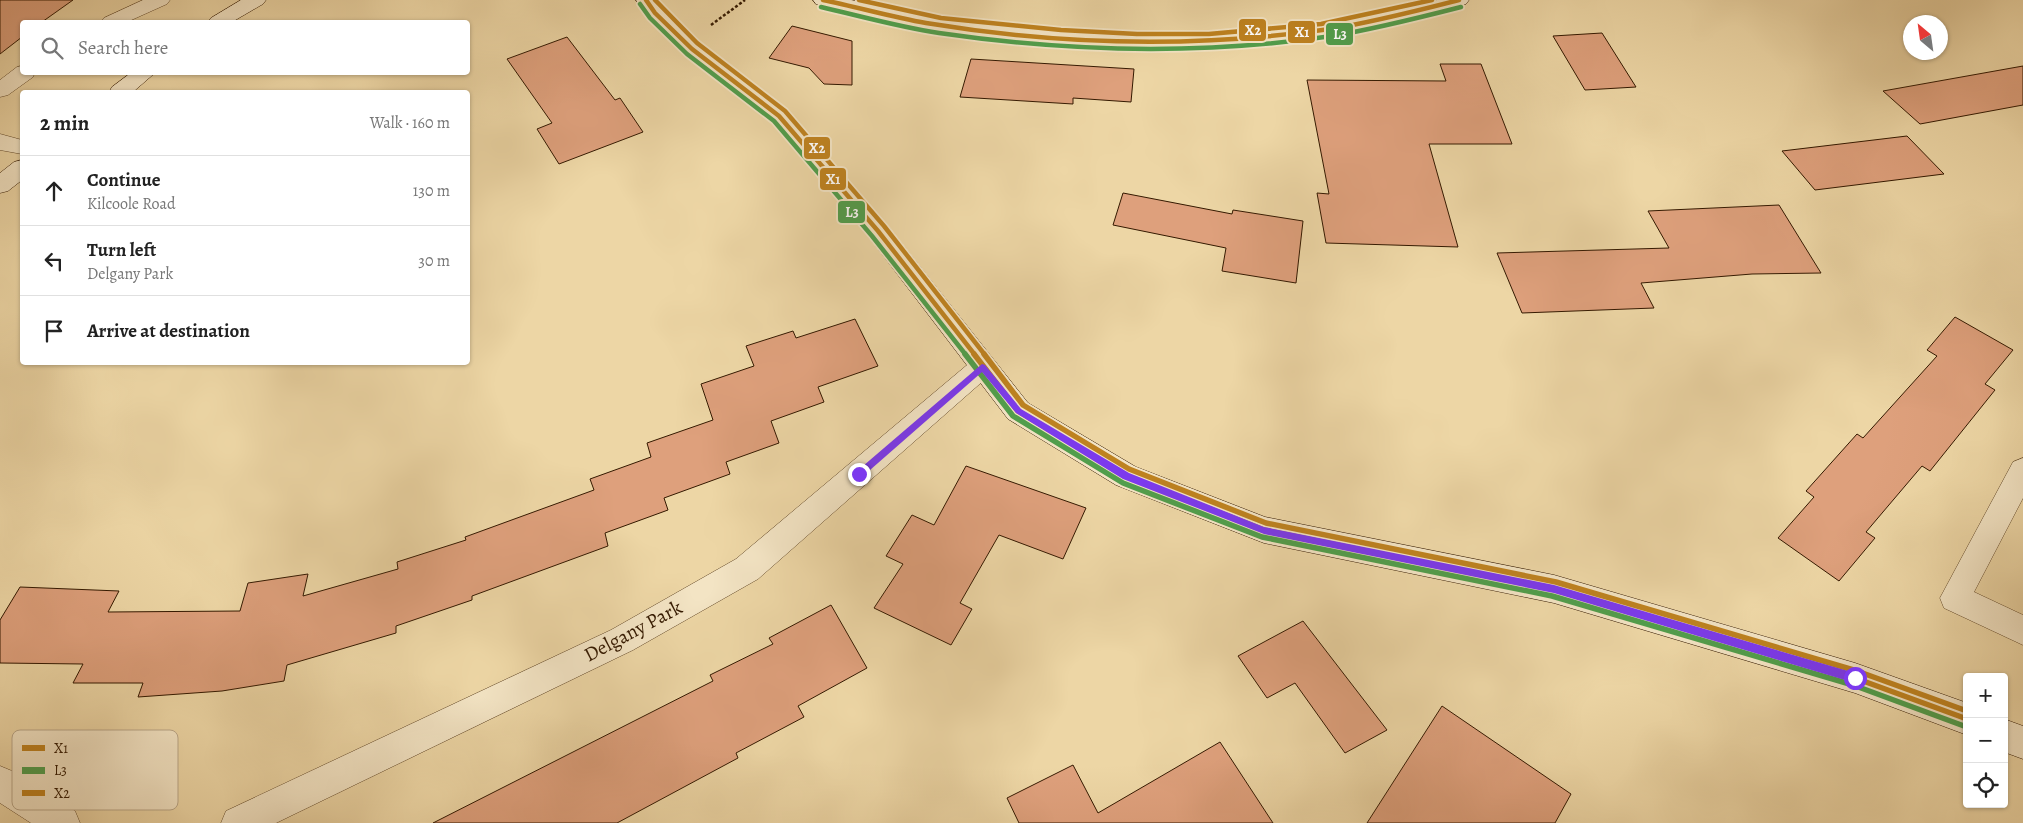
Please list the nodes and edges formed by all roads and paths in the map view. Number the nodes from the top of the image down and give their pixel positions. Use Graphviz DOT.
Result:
graph roads {
  1 [pos="160,0"];
  2 [pos="256,0"];
  3 [pos="646,0"];
  4 [pos="744,0"];
  5 [pos="823,0"];
  6 [pos="1459,0"];
  7 [pos="115,20"];
  8 [pos="221,20"];
  9 [pos="685,43"];
  10 [pos="21,75"];
  11 [pos="142,75"];
  12 [pos="0,90"];
  13 [pos="123,90"];
  14 [pos="0,142"];
  15 [pos="20,147"];
  16 [pos="20,170"];
  17 [pos="0,185"];
  18 [pos="982,367"];
  19 [pos="2022,477"];
  20 [pos="2023,630"];
  21 [pos="1963,718"];
  22 [pos="2008,737"];
  23 [pos="2023,743"];
  24 [pos="0,783"];
  25 [pos="12,791"];
  26 [pos="42,810"];
  27 [pos="62,823"];
  28 [pos="238,823"];
  1 -- 7 [label="main road"];
  2 -- 8 [label="main road"];
  3 -- 9 [label="main road"];
  4 -- 9 [label="path"];
  5 -- 6 [label="main road"];
  9 -- 18 [label="main road"];
  10 -- 12 [label="main road"];
  11 -- 13 [label="main road"];
  14 -- 15 [label="main road"];
  16 -- 17 [label="main road"];
  18 -- 21 [label="main road"];
  18 -- 28 [label="main road, Delgany Park"];
  19 -- 20 [label="main road"];
  22 -- 23 [label="main road"];
  24 -- 25 [label="main road"];
  26 -- 27 [label="main road"];
}
